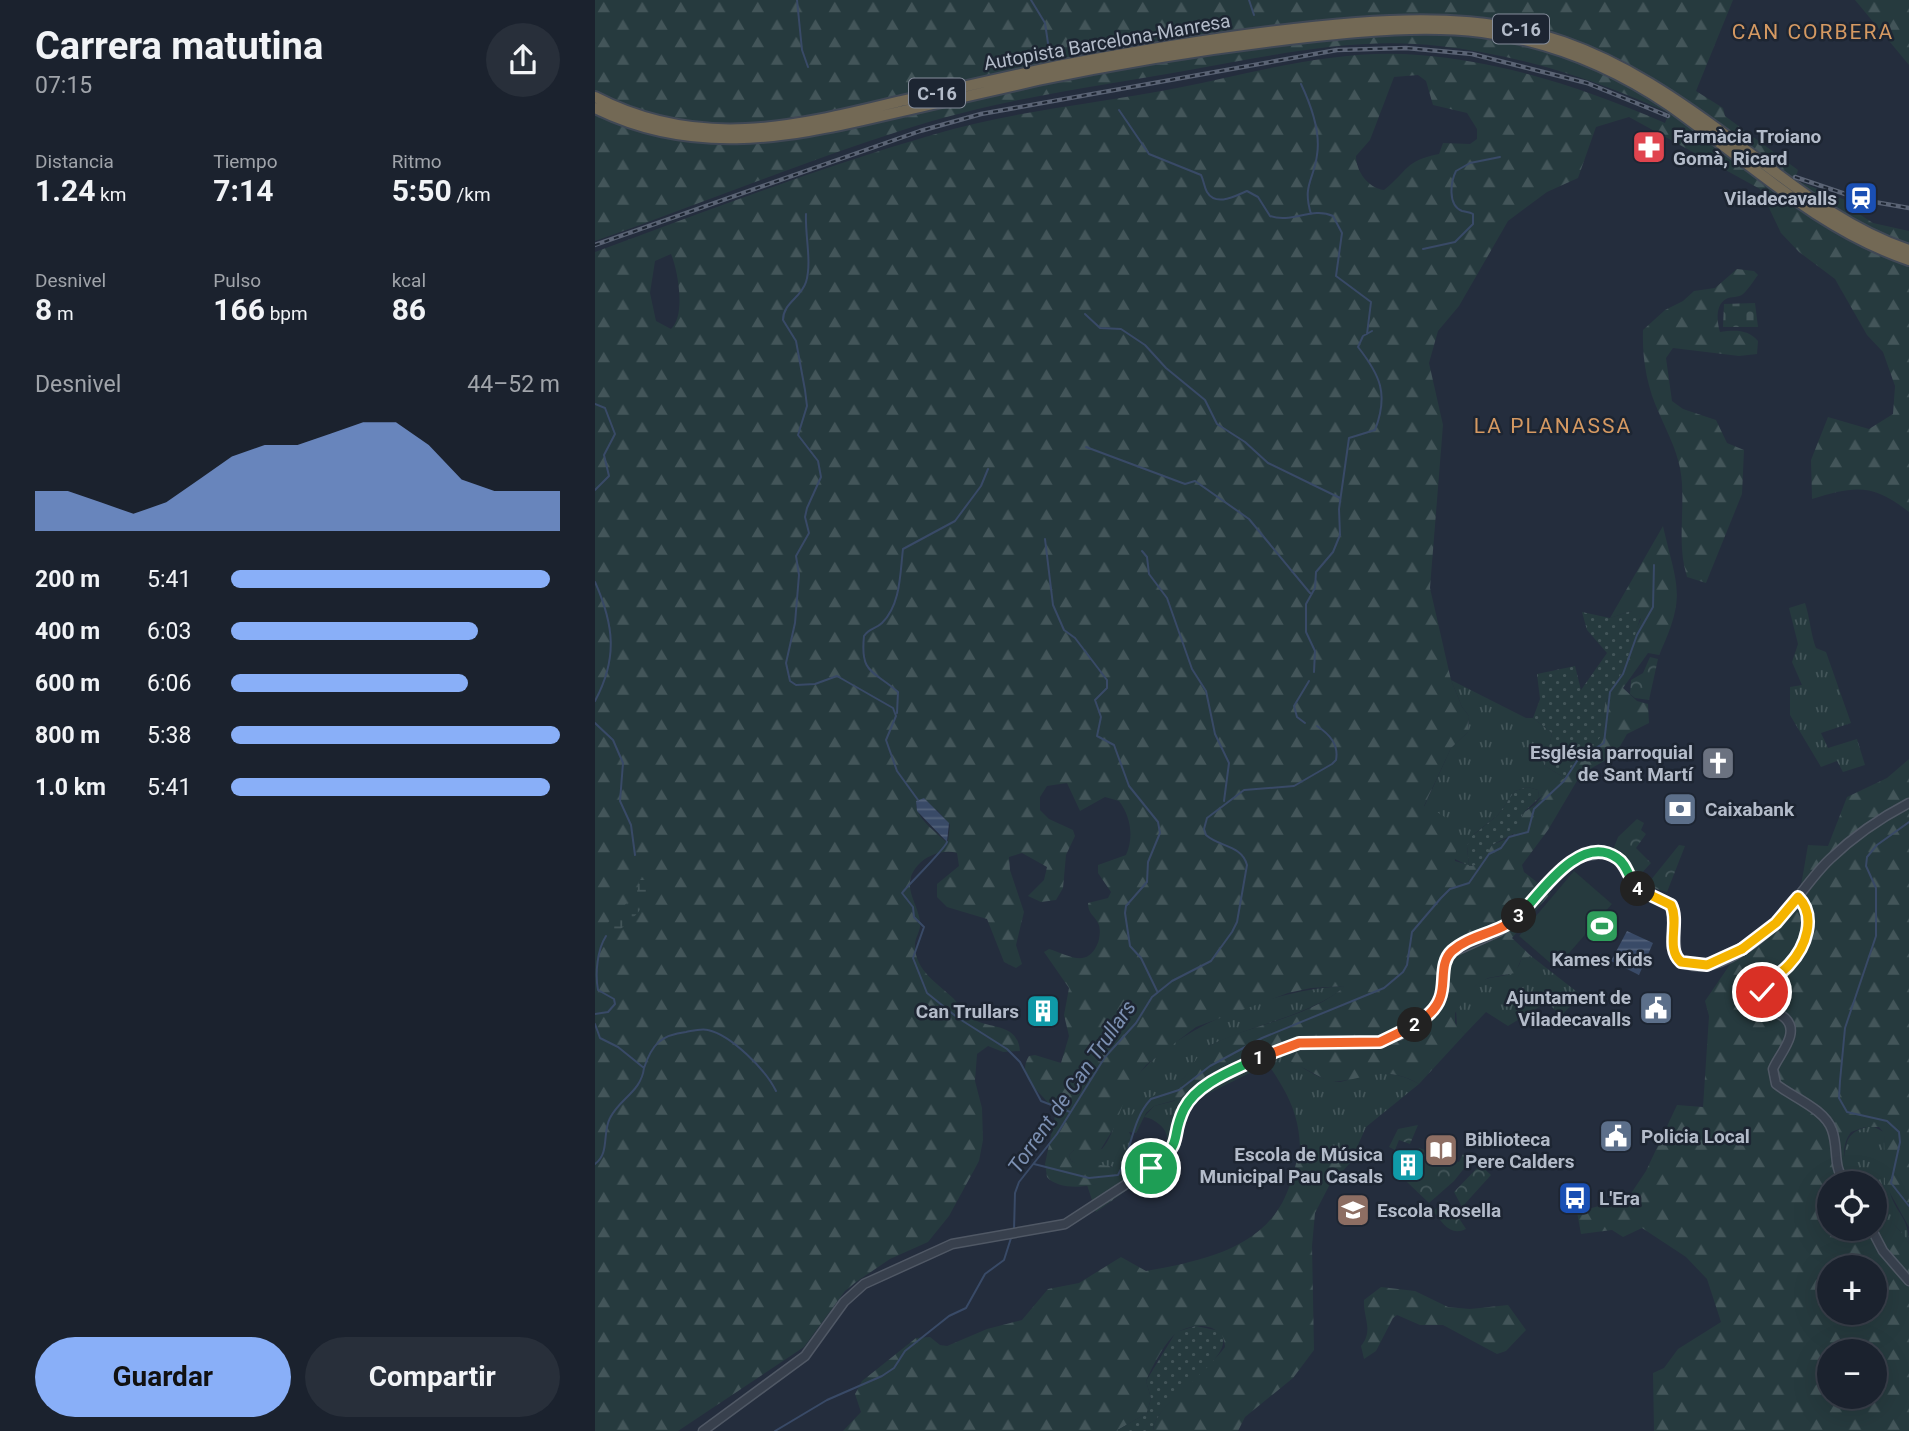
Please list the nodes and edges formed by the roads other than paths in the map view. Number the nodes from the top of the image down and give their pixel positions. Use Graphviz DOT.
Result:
graph roads {
  1 [pos="1074,68"];
  2 [pos="595,97"];
  3 [pos="595,108"];
  4 [pos="1909,248"];
  5 [pos="1909,260"];
  6 [pos="1909,803"];
  7 [pos="1798,897"];
  8 [pos="1838,1171"];
  9 [pos="1877,1241"];
  10 [pos="1909,1281"];
  11 [pos="702,1431"];
  1 -- 2 [label="highway, Autopista Barcelona-Manresa / C-16"];
  1 -- 3 [label="highway, Autopista Barcelona-Manresa / C-16"];
  1 -- 4 [label="highway, Autopista Barcelona-Manresa / C-16"];
  1 -- 5 [label="highway, Autopista Barcelona-Manresa / C-16"];
  6 -- 7 [label="street"];
  7 -- 8 [label="street"];
  7 -- 11 [label="street"];
  9 -- 10 [label="street"];
}
